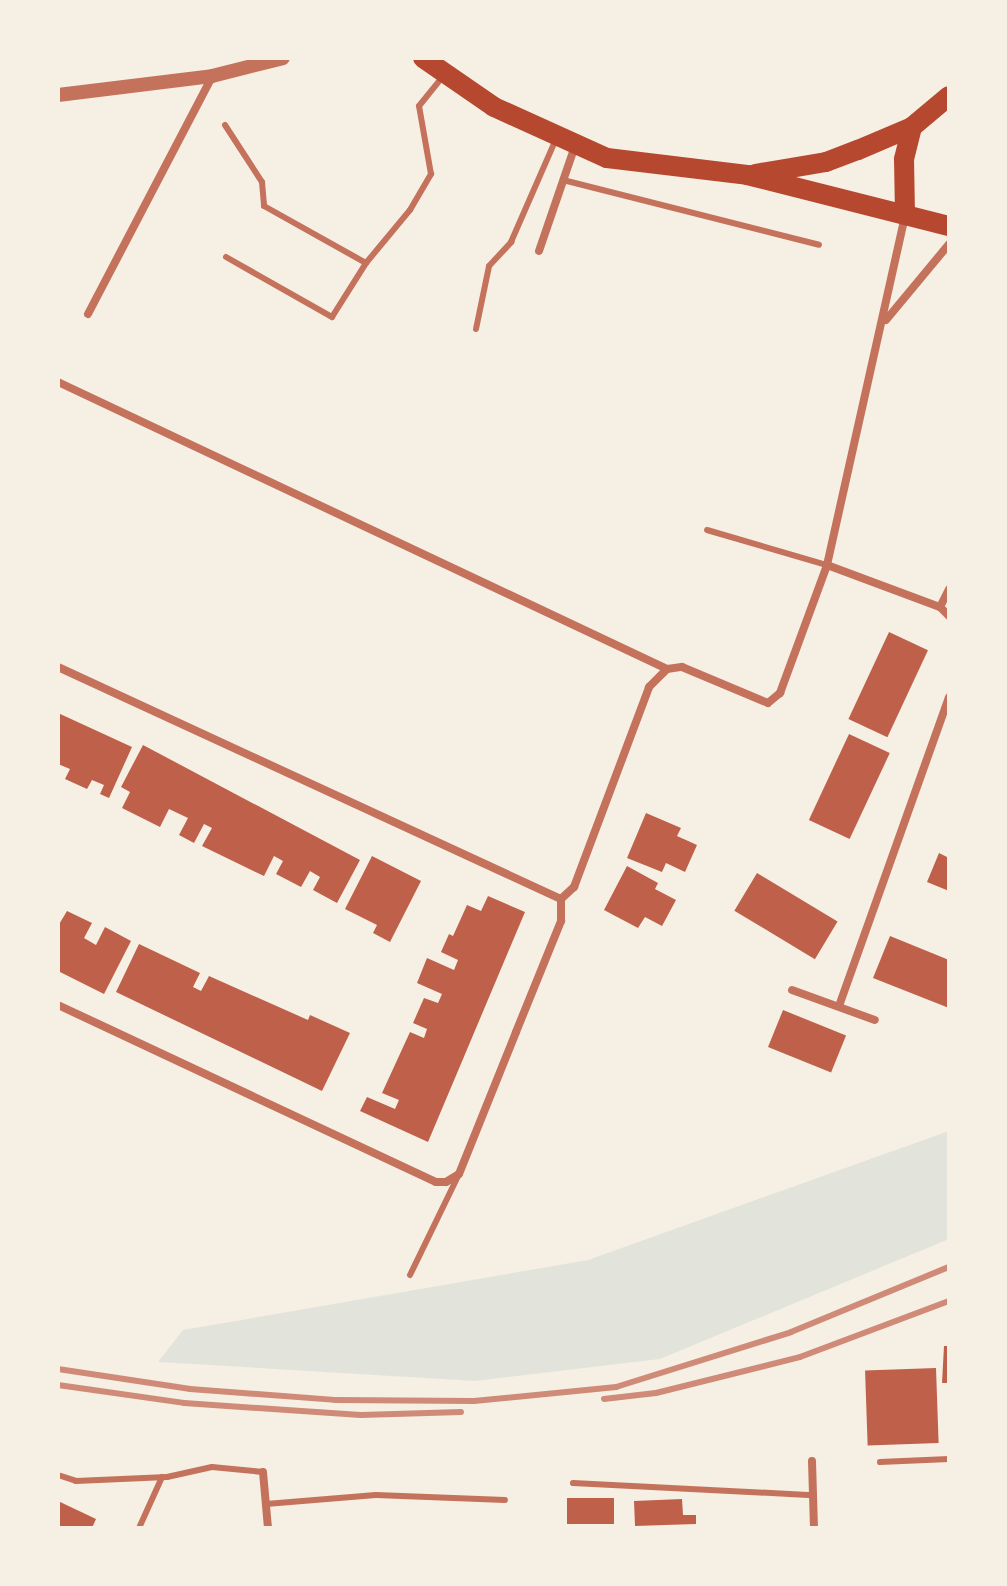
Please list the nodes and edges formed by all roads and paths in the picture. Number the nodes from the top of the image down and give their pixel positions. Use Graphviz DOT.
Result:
graph roads {
  1 [pos="283,58"];
  2 [pos="423,58"];
  3 [pos="445,73"];
  4 [pos="212,76"];
  5 [pos="58,95"];
  6 [pos="949,96"];
  7 [pos="225,125"];
  8 [pos="912,127"];
  9 [pos="567,140"];
  10 [pos="747,175"];
  11 [pos="563,180"];
  12 [pos="905,215"];
  13 [pos="949,226"];
  14 [pos="949,244"];
  15 [pos="819,245"];
  16 [pos="539,251"];
  17 [pos="226,257"];
  18 [pos="366,263"];
  19 [pos="88,314"];
  20 [pos="885,320"];
  21 [pos="476,329"];
  22 [pos="58,382"];
  23 [pos="707,530"];
  24 [pos="827,565"];
  25 [pos="949,589"];
  26 [pos="940,607"];
  27 [pos="949,616"];
  28 [pos="58,667"];
  29 [pos="667,669"];
  30 [pos="949,697"];
  31 [pos="561,899"];
  32 [pos="792,990"];
  33 [pos="58,1005"];
  34 [pos="839,1006"];
  35 [pos="875,1020"];
  36 [pos="459,1174"];
  37 [pos="410,1275"];
  38 [pos="949,1459"];
  39 [pos="812,1461"];
  40 [pos="880,1462"];
  41 [pos="263,1472"];
  42 [pos="58,1475"];
  43 [pos="162,1477"];
  44 [pos="573,1483"];
  45 [pos="813,1495"];
  46 [pos="505,1500"];
  47 [pos="266,1504"];
  48 [pos="139,1528"];
  49 [pos="268,1528"];
  50 [pos="323,1528"];
  51 [pos="543,1528"];
  52 [pos="814,1528"];
  1 -- 4 [label="street"];
  2 -- 3 [label="main road"];
  3 -- 9 [label="main road"];
  3 -- 18 [label="lane"];
  4 -- 5 [label="street"];
  4 -- 19 [label="street"];
  6 -- 8 [label="main road"];
  7 -- 18 [label="lane"];
  8 -- 10 [label="main road"];
  8 -- 12 [label="main road"];
  9 -- 10 [label="main road"];
  9 -- 11 [label="street"];
  9 -- 21 [label="lane"];
  10 -- 12 [label="main road"];
  11 -- 15 [label="lane"];
  11 -- 16 [label="street"];
  12 -- 13 [label="main road"];
  12 -- 20 [label="street"];
  14 -- 20 [label="street"];
  17 -- 18 [label="lane"];
  20 -- 24 [label="street"];
  22 -- 29 [label="street"];
  23 -- 24 [label="lane"];
  24 -- 26 [label="street"];
  24 -- 29 [label="street"];
  25 -- 26 [label="street"];
  26 -- 27 [label="street"];
  28 -- 31 [label="street"];
  29 -- 31 [label="street"];
  30 -- 34 [label="street"];
  31 -- 36 [label="street"];
  32 -- 34 [label="street"];
  33 -- 36 [label="street"];
  34 -- 35 [label="street"];
  36 -- 37 [label="lane"];
  38 -- 40 [label="lane"];
  39 -- 45 [label="street"];
  41 -- 43 [label="lane"];
  41 -- 47 [label="street"];
  42 -- 43 [label="lane"];
  43 -- 48 [label="lane"];
  44 -- 45 [label="lane"];
  45 -- 52 [label="street"];
  46 -- 47 [label="lane"];
  47 -- 49 [label="street"];
  50 -- 51 [label="path"];
}
